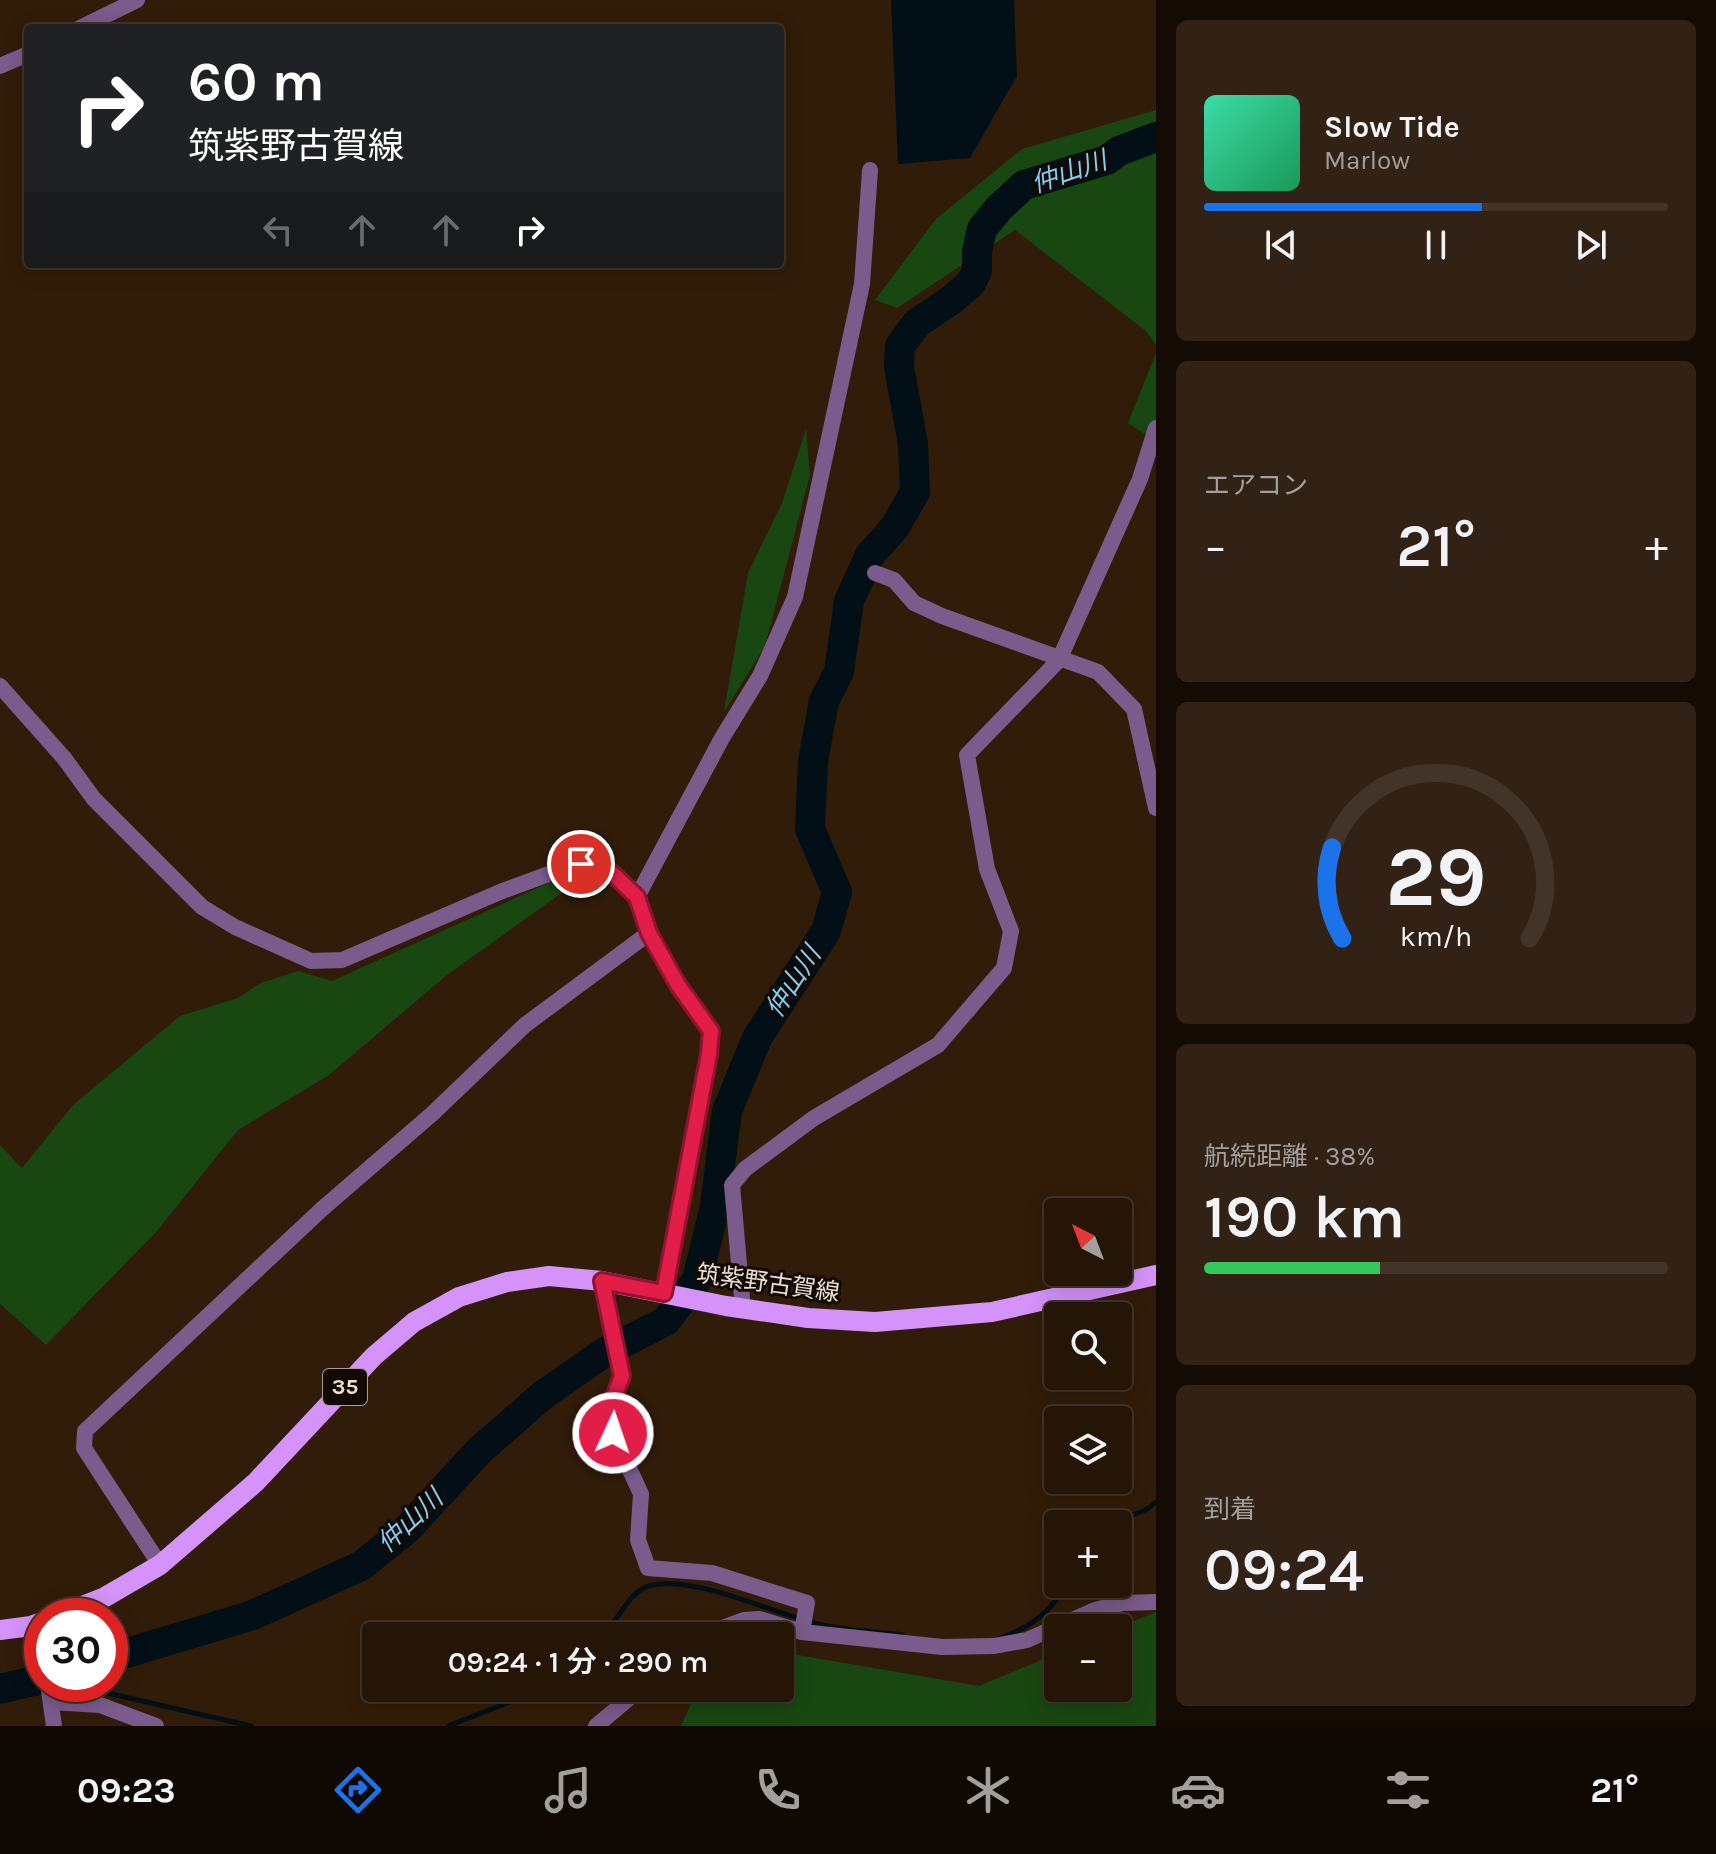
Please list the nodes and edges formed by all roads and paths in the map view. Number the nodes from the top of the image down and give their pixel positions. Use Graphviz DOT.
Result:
graph roads {
  1 [pos="137,0"];
  2 [pos="88,24"];
  3 [pos="24,56"];
  4 [pos="0,66"];
  5 [pos="870,170"];
  6 [pos="1156,428"];
  7 [pos="875,573"];
  8 [pos="1059,660"];
  9 [pos="0,686"];
  10 [pos="1156,808"];
  11 [pos="637,897"];
  12 [pos="649,933"];
  13 [pos="1156,1275"];
  14 [pos="602,1281"];
  15 [pos="673,1295"];
  16 [pos="734,1307"];
  17 [pos="160,1565"];
  18 [pos="102,1598"];
  19 [pos="1156,1602"];
  20 [pos="739,1622"];
  21 [pos="769,1622"];
  22 [pos="24,1626"];
  23 [pos="0,1630"];
  24 [pos="794,1630"];
  25 [pos="802,1632"];
  26 [pos="50,1702"];
  27 [pos="87,1702"];
  28 [pos="624,1702"];
  29 [pos="54,1726"];
  30 [pos="156,1726"];
  31 [pos="596,1726"];
  1 -- 2 [label="street"];
  3 -- 4 [label="street"];
  5 -- 11 [label="street"];
  6 -- 8 [label="street"];
  7 -- 8 [label="street"];
  8 -- 10 [label="street"];
  8 -- 16 [label="street"];
  9 -- 11 [label="street"];
  11 -- 12 [label="street"];
  12 -- 15 [label="street"];
  12 -- 17 [label="street"];
  13 -- 16 [label="main road, 筑紫野古賀線 / 35"];
  14 -- 15 [label="main road, 筑紫野古賀線 / 35"];
  14 -- 17 [label="main road, 筑紫野古賀線 / 35"];
  14 -- 25 [label="street"];
  15 -- 16 [label="main road, 筑紫野古賀線 / 35"];
  17 -- 18 [label="main road, 筑紫野古賀線 / 35"];
  19 -- 25 [label="street"];
  20 -- 21 [label="street"];
  22 -- 23 [label="main road"];
  24 -- 25 [label="street"];
  26 -- 29 [label="street"];
  27 -- 30 [label="street"];
  28 -- 31 [label="street"];
}
